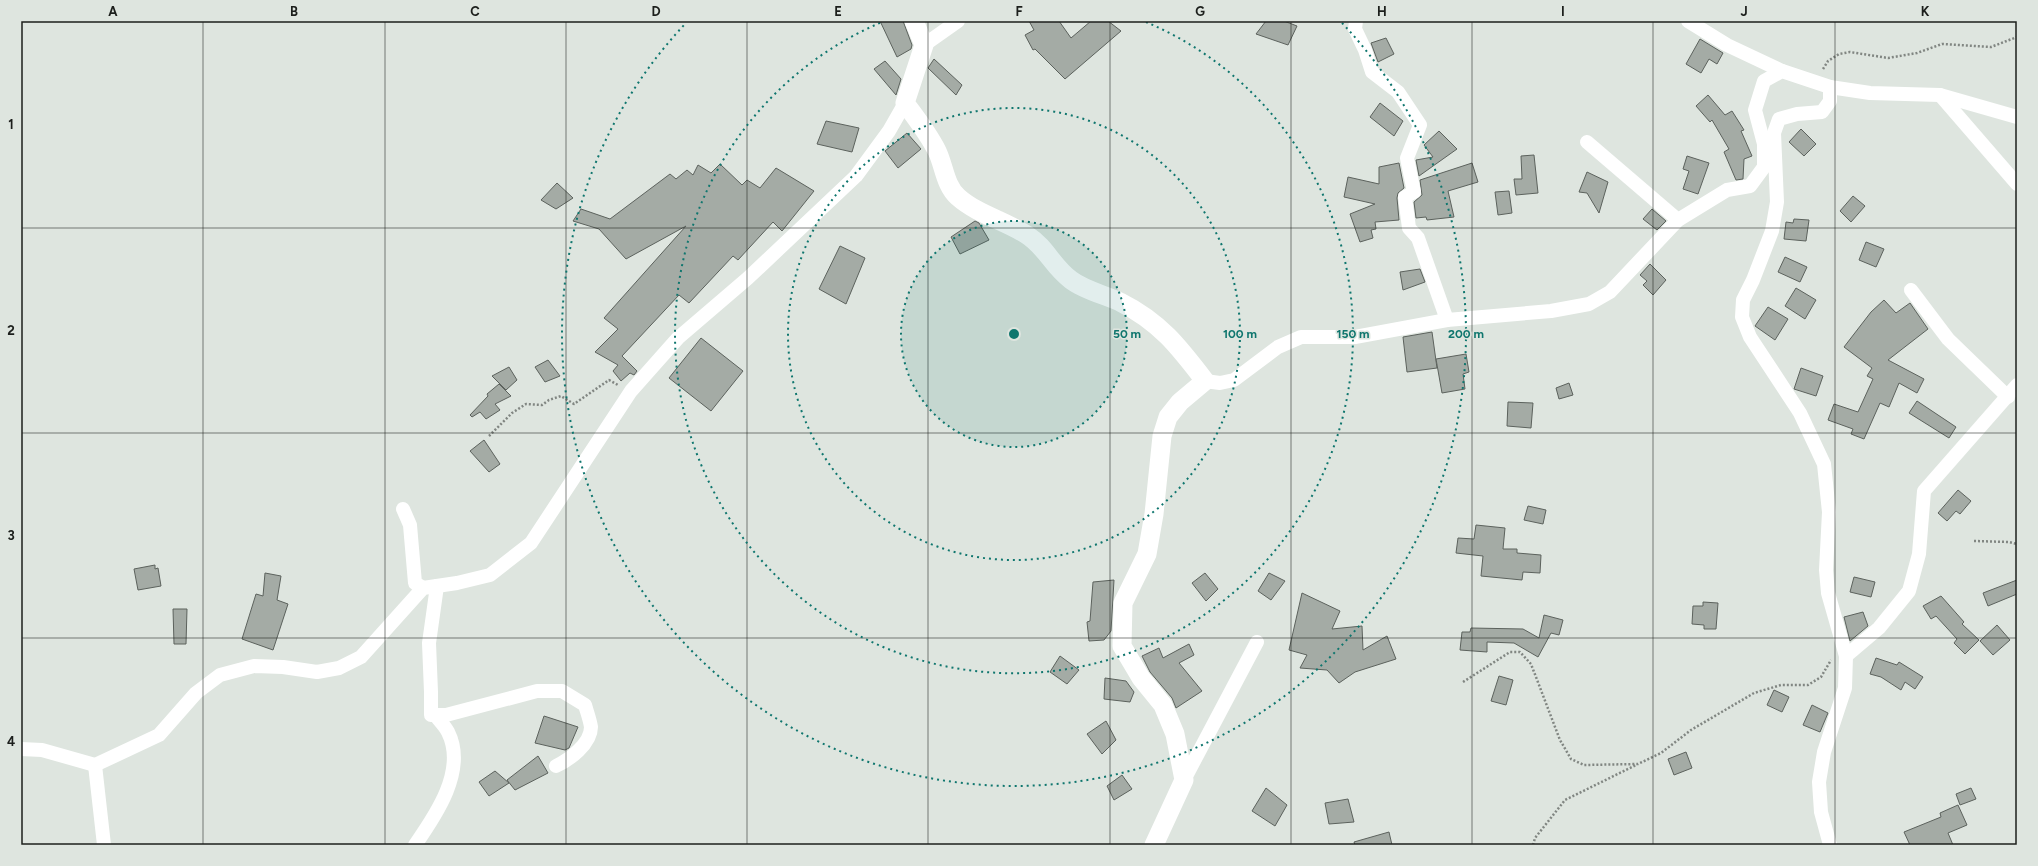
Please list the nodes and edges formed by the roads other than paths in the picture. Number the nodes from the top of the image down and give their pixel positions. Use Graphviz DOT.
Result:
graph roads {
  1 [pos="914,21"];
  2 [pos="958,21"];
  3 [pos="1356,21"];
  4 [pos="1688,21"];
  5 [pos="924,45"];
  6 [pos="1782,71"];
  7 [pos="1830,87"];
  8 [pos="1940,95"];
  9 [pos="905,103"];
  10 [pos="2017,117"];
  11 [pos="1587,142"];
  12 [pos="2017,184"];
  13 [pos="1678,220"];
  14 [pos="1911,290"];
  15 [pos="1447,320"];
  16 [pos="1206,381"];
  17 [pos="2017,385"];
  18 [pos="2008,397"];
  19 [pos="403,509"];
  20 [pos="437,586"];
  21 [pos="423,588"];
  22 [pos="1257,642"];
  23 [pos="1846,656"];
  24 [pos="435,715"];
  25 [pos="21,749"];
  26 [pos="96,765"];
  27 [pos="556,766"];
  28 [pos="1184,780"];
  29 [pos="104,845"];
  30 [pos="415,845"];
  31 [pos="1154,845"];
  32 [pos="1830,845"];
  1 -- 5 [label="street"];
  2 -- 5 [label="street"];
  3 -- 15 [label="street"];
  4 -- 6 [label="street"];
  5 -- 9 [label="street"];
  6 -- 7 [label="street"];
  6 -- 13 [label="street"];
  7 -- 8 [label="street"];
  7 -- 23 [label="street"];
  8 -- 10 [label="street"];
  8 -- 12 [label="street"];
  9 -- 16 [label="street"];
  9 -- 20 [label="street"];
  11 -- 13 [label="street"];
  13 -- 15 [label="street"];
  14 -- 18 [label="street"];
  15 -- 16 [label="street"];
  16 -- 28 [label="street"];
  17 -- 18 [label="street"];
  18 -- 23 [label="street"];
  19 -- 21 [label="street"];
  20 -- 21 [label="street"];
  20 -- 24 [label="street"];
  21 -- 26 [label="street"];
  22 -- 28 [label="street"];
  23 -- 32 [label="street"];
  24 -- 27 [label="street"];
  24 -- 30 [label="street"];
  25 -- 26 [label="street"];
  26 -- 29 [label="street"];
  28 -- 31 [label="street"];
}
